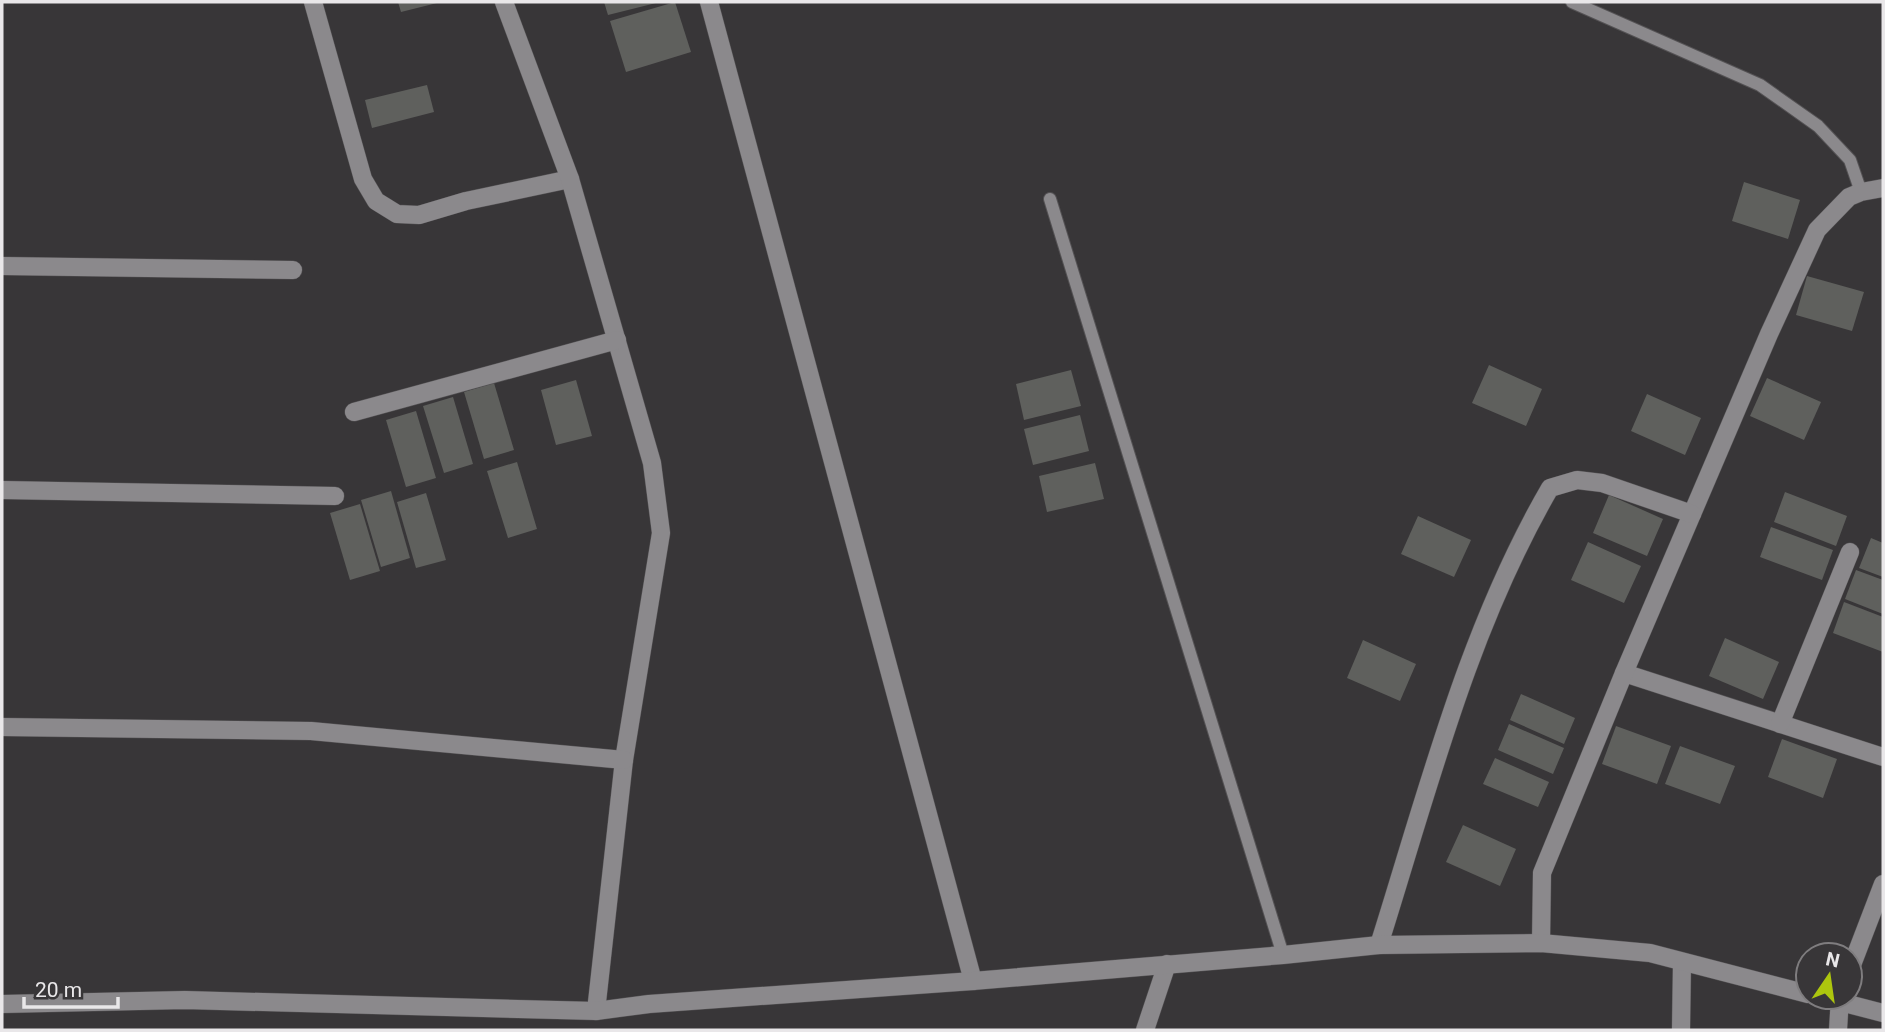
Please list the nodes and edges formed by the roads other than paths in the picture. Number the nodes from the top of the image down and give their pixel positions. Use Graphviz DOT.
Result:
graph roads {
  1 [pos="313,2"];
  2 [pos="504,2"];
  3 [pos="709,2"];
  4 [pos="1572,2"];
  5 [pos="570,179"];
  6 [pos="1883,188"];
  7 [pos="1861,191"];
  8 [pos="1049,199"];
  9 [pos="2,266"];
  10 [pos="293,270"];
  11 [pos="617,341"];
  12 [pos="355,412"];
  13 [pos="2,490"];
  14 [pos="335,496"];
  15 [pos="1692,514"];
  16 [pos="1850,552"];
  17 [pos="1624,673"];
  18 [pos="1780,724"];
  19 [pos="2,727"];
  20 [pos="1883,757"];
  21 [pos="624,760"];
  22 [pos="1883,884"];
  23 [pos="1861,941"];
  24 [pos="1541,943"];
  25 [pos="1380,945"];
  26 [pos="1283,955"];
  27 [pos="1682,961"];
  28 [pos="1167,964"];
  29 [pos="973,981"];
  30 [pos="1794,990"];
  31 [pos="2,1004"];
  32 [pos="1864,1007"];
  33 [pos="596,1011"];
  34 [pos="1835,1011"];
  35 [pos="1883,1013"];
  36 [pos="1145,1030"];
  37 [pos="1681,1030"];
  38 [pos="1838,1030"];
  1 -- 5 [label="street"];
  2 -- 5 [label="street"];
  3 -- 29 [label="street"];
  4 -- 7 [label="lane"];
  5 -- 11 [label="street"];
  6 -- 7 [label="street"];
  7 -- 15 [label="street"];
  8 -- 26 [label="lane"];
  9 -- 10 [label="street"];
  11 -- 12 [label="street"];
  11 -- 21 [label="street"];
  13 -- 14 [label="street"];
  15 -- 17 [label="street"];
  15 -- 25 [label="street"];
  16 -- 18 [label="street"];
  17 -- 18 [label="street"];
  17 -- 24 [label="street"];
  18 -- 20 [label="street"];
  19 -- 21 [label="street"];
  21 -- 33 [label="street"];
  22 -- 23 [label="street"];
  24 -- 25 [label="street"];
  24 -- 27 [label="street"];
  25 -- 26 [label="street"];
  26 -- 28 [label="street"];
  27 -- 30 [label="street"];
  27 -- 37 [label="street"];
  28 -- 29 [label="street"];
  28 -- 36 [label="street"];
  29 -- 33 [label="street"];
  31 -- 33 [label="street"];
  32 -- 35 [label="street"];
  34 -- 38 [label="street"];
}
